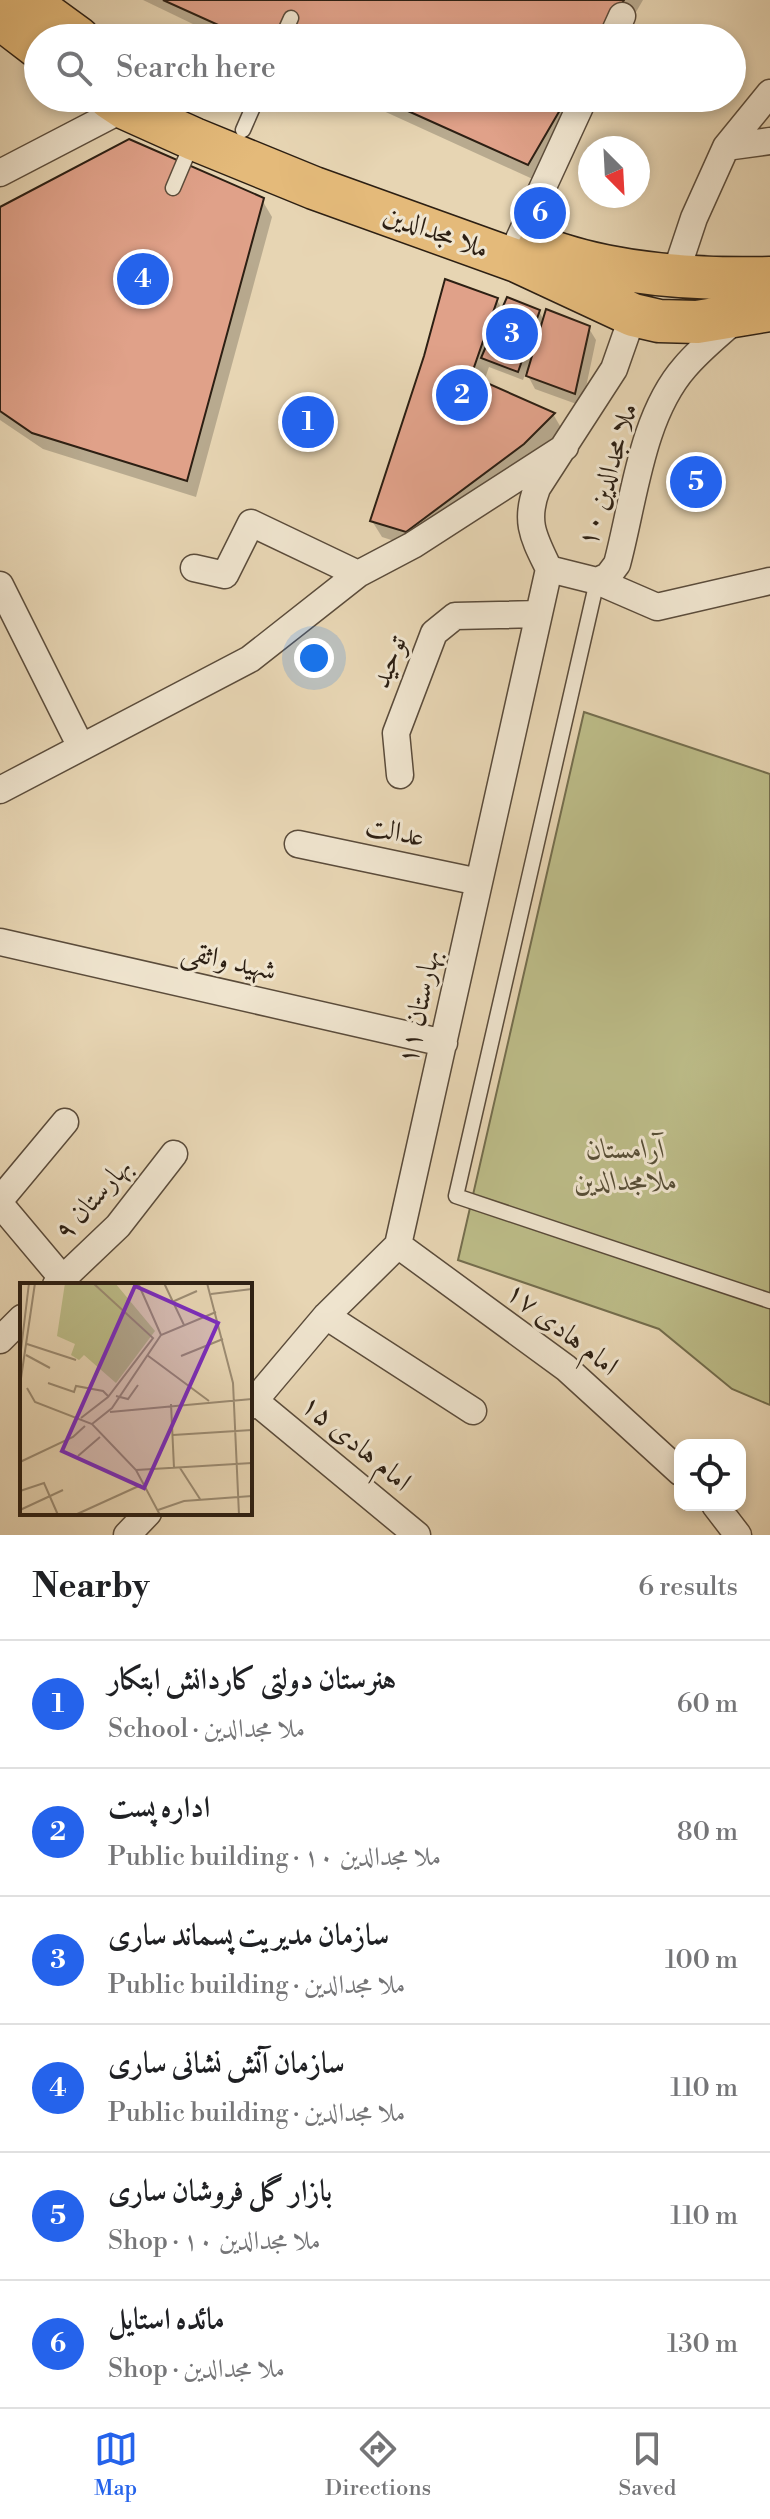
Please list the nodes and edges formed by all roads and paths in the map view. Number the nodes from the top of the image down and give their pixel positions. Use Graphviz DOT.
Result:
graph roads {
  1 [pos="25,15"];
  2 [pos="291,18"];
  3 [pos="46,24"];
  4 [pos="288,24"];
  5 [pos="770,93"];
  6 [pos="102,112"];
  7 [pos="136,112"];
  8 [pos="578,112"];
  9 [pos="250,114"];
  10 [pos="194,139"];
  11 [pos="770,141"];
  12 [pos="726,147"];
  13 [pos="0,173"];
  14 [pos="173,188"];
  15 [pos="519,239"];
  16 [pos="659,273"];
  17 [pos="770,278"];
  18 [pos="756,311"];
  19 [pos="633,315"];
  20 [pos="565,447"];
  21 [pos="194,568"];
  22 [pos="549,569"];
  23 [pos="358,574"];
  24 [pos="597,581"];
  25 [pos="770,581"];
  26 [pos="0,585"];
  27 [pos="539,614"];
  28 [pos="81,747"];
  29 [pos="400,775"];
  30 [pos="0,790"];
  31 [pos="298,844"];
  32 [pos="479,882"];
  33 [pos="0,942"];
  34 [pos="444,1043"];
  35 [pos="65,1122"];
  36 [pos="174,1154"];
  37 [pos="0,1202"];
  38 [pos="398,1245"];
  39 [pos="60,1282"];
  40 [pos="770,1301"];
  41 [pos="326,1316"];
  42 [pos="20,1320"];
  43 [pos="0,1340"];
  44 [pos="252,1403"];
  45 [pos="473,1411"];
  46 [pos="674,1467"];
  47 [pos="720,1511"];
  48 [pos="146,1515"];
  49 [pos="127,1535"];
  50 [pos="417,1535"];
  51 [pos="738,1535"];
  1 -- 3 [label="main road"];
  2 -- 4 [label="lane"];
  5 -- 12 [label="street"];
  6 -- 13 [label="street"];
  7 -- 10 [label="main road, ملا مجدالدین"];
  8 -- 15 [label="street"];
  9 -- 15 [label="main road, ملا مجدالدین"];
  10 -- 14 [label="lane"];
  10 -- 19 [label="main road, ملا مجدالدین"];
  11 -- 12 [label="street"];
  12 -- 16 [label="street"];
  15 -- 16 [label="main road, ملا مجدالدین"];
  16 -- 17 [label="main road, ملا مجدالدین"];
  16 -- 19 [label="main road"];
  18 -- 19 [label="main road, ملا مجدالدین"];
  18 -- 24 [label="street, ملا مجدالدین ١٠"];
  19 -- 20 [label="street, ملا مجدالدین ١٠"];
  20 -- 22 [label="street, ملا مجدالدین ١٠"];
  20 -- 23 [label="street"];
  21 -- 23 [label="street"];
  22 -- 24 [label="street"];
  22 -- 27 [label="street, بهارستان ۱۱"];
  23 -- 28 [label="street"];
  24 -- 25 [label="street"];
  24 -- 40 [label="lane"];
  26 -- 28 [label="street"];
  27 -- 29 [label="street, توحید"];
  27 -- 32 [label="street, بهارستان ۱۱"];
  28 -- 30 [label="street"];
  31 -- 32 [label="street, عدالت"];
  32 -- 34 [label="street, بهارستان ۱۱"];
  33 -- 34 [label="street, شهید واثقی"];
  34 -- 38 [label="street, بهارستان ۱۱"];
  35 -- 37 [label="street"];
  36 -- 39 [label="street, بهارستان ٩"];
  37 -- 39 [label="street"];
  38 -- 41 [label="street"];
  38 -- 46 [label="street, امام هادی ۱۷"];
  41 -- 44 [label="street"];
  41 -- 45 [label="street"];
  42 -- 43 [label="street"];
  44 -- 50 [label="street, امام هادی ۱۵"];
  47 -- 51 [label="street"];
  48 -- 49 [label="street"];
}
